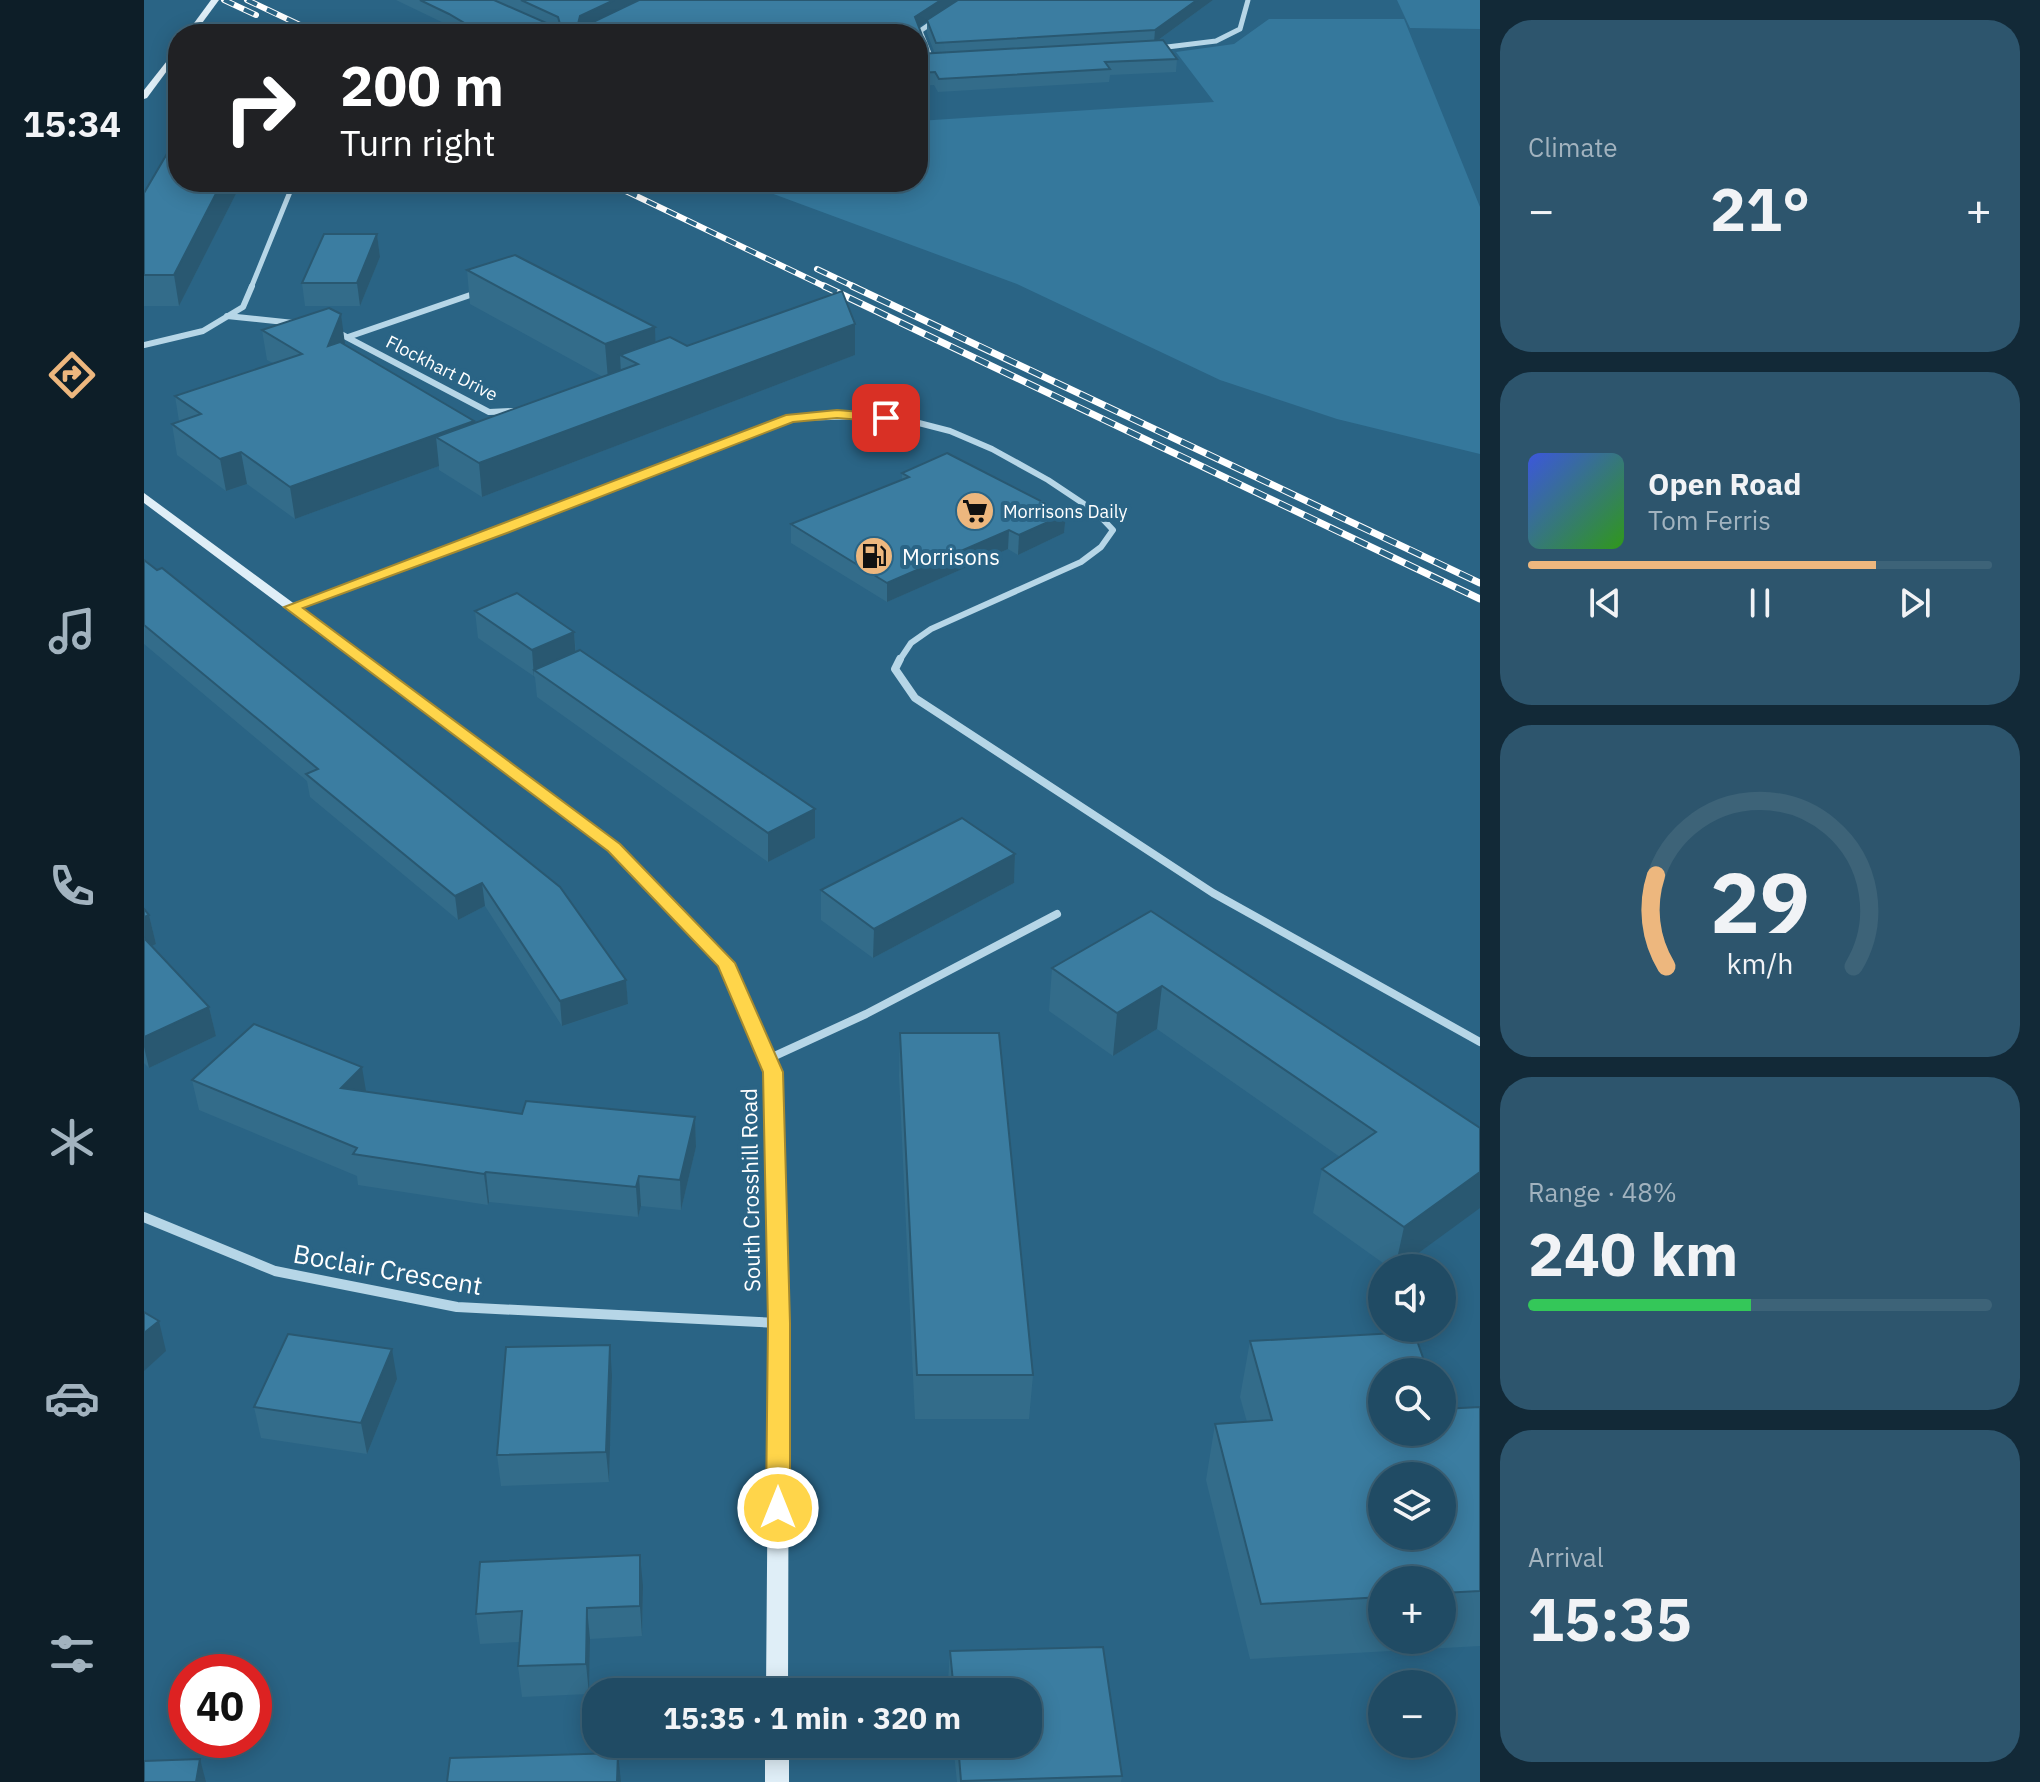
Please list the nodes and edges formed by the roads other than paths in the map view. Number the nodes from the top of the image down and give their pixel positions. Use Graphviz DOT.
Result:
graph roads {
  1 [pos="215,0"];
  2 [pos="1248,0"];
  3 [pos="942,16"];
  4 [pos="198,24"];
  5 [pos="928,26"];
  6 [pos="1149,49"];
  7 [pos="928,51"];
  8 [pos="947,60"];
  9 [pos="928,61"];
  10 [pos="932,61"];
  11 [pos="168,64"];
  12 [pos="144,96"];
  13 [pos="290,192"];
  14 [pos="479,292"];
  15 [pos="227,316"];
  16 [pos="298,324"];
  17 [pos="326,327"];
  18 [pos="348,337"];
  19 [pos="144,345"];
  20 [pos="521,411"];
  21 [pos="144,497"];
  22 [pos="291,607"];
  23 [pos="1057,914"];
  24 [pos="1480,1042"];
  25 [pos="768,1059"];
  26 [pos="144,1217"];
  27 [pos="779,1323"];
  28 [pos="777,1678"];
  29 [pos="777,1758"];
  30 [pos="777,1782"];
  1 -- 4 [label="street"];
  2 -- 6 [label="street"];
  3 -- 5 [label="street"];
  7 -- 10 [label="street"];
  8 -- 10 [label="street"];
  9 -- 10 [label="street"];
  11 -- 12 [label="street"];
  13 -- 15 [label="street"];
  14 -- 18 [label="street, Flockhart Drive"];
  15 -- 16 [label="street"];
  15 -- 19 [label="street"];
  17 -- 18 [label="street, Flockhart Drive"];
  18 -- 20 [label="street, Flockhart Drive"];
  21 -- 22 [label="street, South Crosshill Road"];
  22 -- 24 [label="street"];
  22 -- 25 [label="street, South Crosshill Road"];
  23 -- 25 [label="street"];
  25 -- 27 [label="street, South Crosshill Road"];
  26 -- 27 [label="street, Boclair Crescent"];
  27 -- 28 [label="street, South Crosshill Road"];
  29 -- 30 [label="street"];
}
